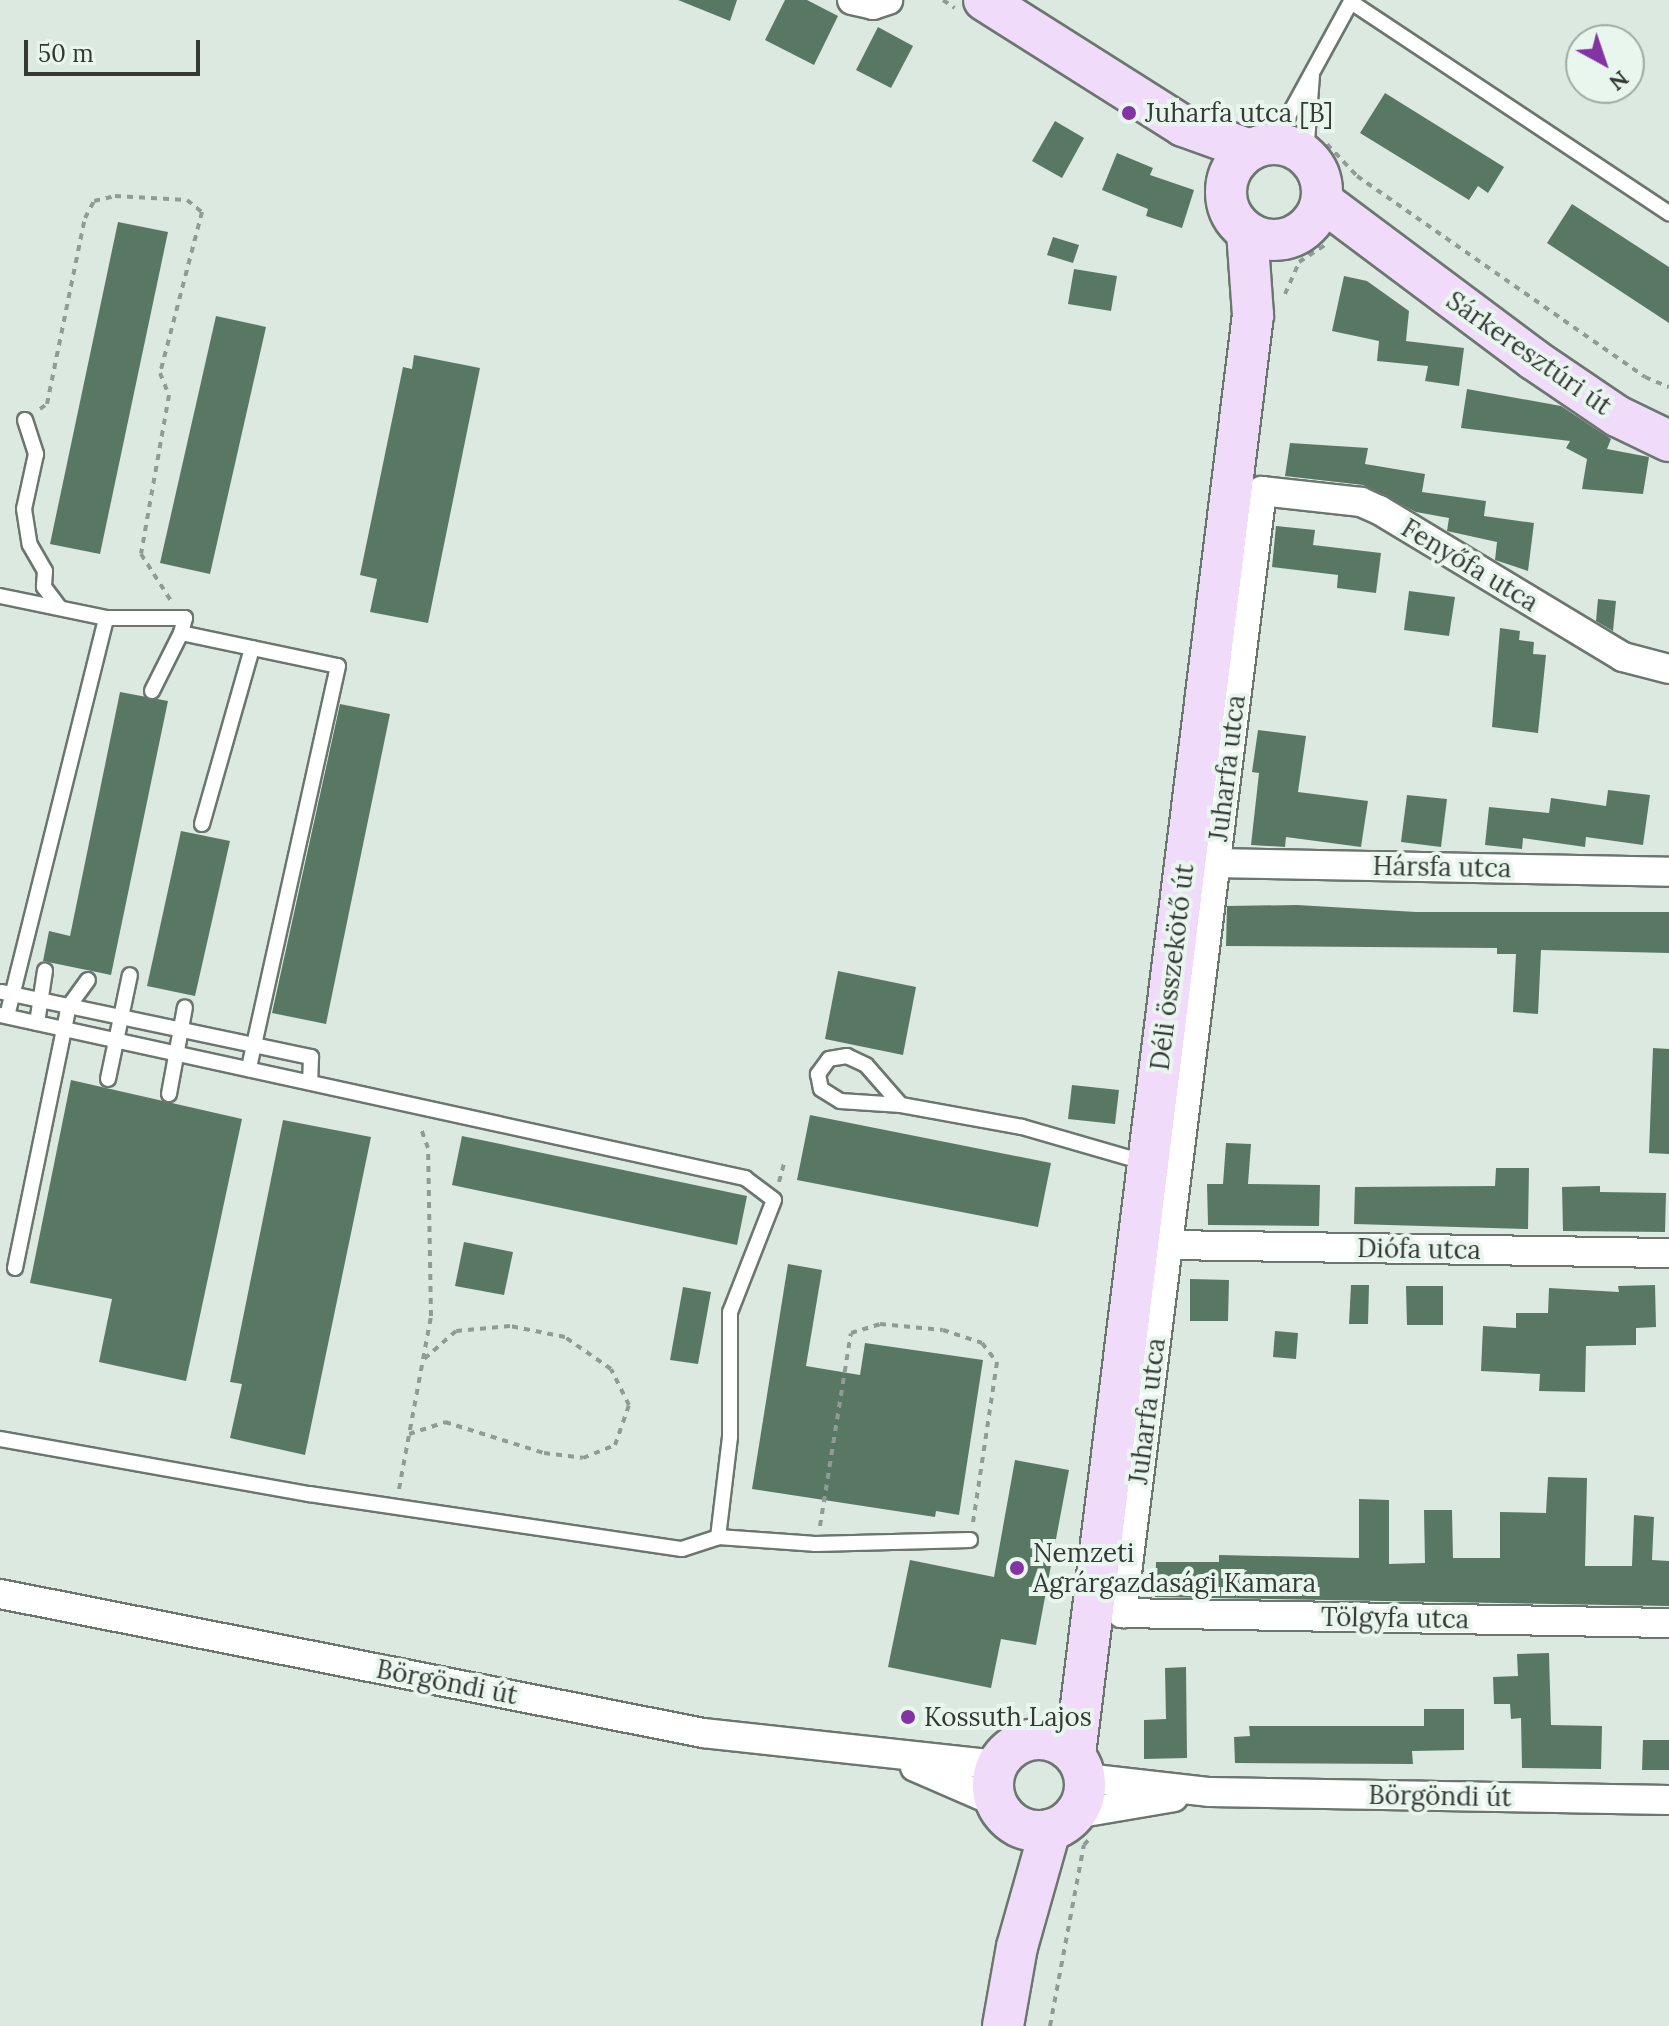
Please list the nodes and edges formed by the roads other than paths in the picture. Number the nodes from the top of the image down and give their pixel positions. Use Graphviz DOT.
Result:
graph roads {
  1 [pos="852,0"];
  2 [pos="888,0"];
  3 [pos="984,0"];
  4 [pos="1351,1"];
  5 [pos="1314,64"];
  6 [pos="1183,126"];
  7 [pos="1276,150"];
  8 [pos="1227,185"];
  9 [pos="1667,208"];
  10 [pos="1300,225"];
  11 [pos="25,420"];
  12 [pos="1669,441"];
  13 [pos="1262,491"];
  14 [pos="0,596"];
  15 [pos="60,608"];
  16 [pos="106,618"];
  17 [pos="181,633"];
  18 [pos="252,648"];
  19 [pos="1669,669"];
  20 [pos="152,691"];
  21 [pos="202,824"];
  22 [pos="1215,863"];
  23 [pos="1669,872"];
  24 [pos="45,971"];
  25 [pos="130,975"];
  26 [pos="88,980"];
  27 [pos="4,992"];
  28 [pos="38,999"];
  29 [pos="69,1006"];
  30 [pos="185,1007"];
  31 [pos="3,1016"];
  32 [pos="120,1017"];
  33 [pos="37,1023"];
  34 [pos="65,1029"];
  35 [pos="181,1029"];
  36 [pos="118,1040"];
  37 [pos="251,1046"];
  38 [pos="179,1054"];
  39 [pos="249,1069"];
  40 [pos="108,1079"];
  41 [pos="310,1082"];
  42 [pos="169,1094"];
  43 [pos="901,1105"];
  44 [pos="1148,1163"];
  45 [pos="1169,1245"];
  46 [pos="1669,1253"];
  47 [pos="15,1268"];
  48 [pos="0,1439"];
  49 [pos="718,1537"];
  50 [pos="970,1540"];
  51 [pos="0,1594"];
  52 [pos="1107,1616"];
  53 [pos="1669,1623"];
  54 [pos="1049,1790"];
  55 [pos="1210,1792"];
  56 [pos="1669,1800"];
  57 [pos="1003,2026"];
  1 -- 2 [label="street"];
  3 -- 6 [label="main road"];
  4 -- 5 [label="lane"];
  4 -- 9 [label="lane"];
  5 -- 7 [label="lane"];
  5 -- 7 [label="lane"];
  6 -- 7 [label="main road"];
  6 -- 8 [label="main road"];
  7 -- 8 [label="main road"];
  7 -- 10 [label="main road"];
  8 -- 10 [label="main road"];
  10 -- 12 [label="main road, Sárkeresztúri út"];
  10 -- 44 [label="main road, Déli összekötő út"];
  11 -- 15 [label="lane"];
  13 -- 19 [label="street, Fenyőfa utca"];
  13 -- 22 [label="street, Juharfa utca"];
  14 -- 15 [label="lane"];
  15 -- 16 [label="lane"];
  16 -- 17 [label="lane"];
  16 -- 27 [label="lane"];
  17 -- 18 [label="lane"];
  17 -- 20 [label="lane"];
  18 -- 21 [label="lane"];
  18 -- 37 [label="lane"];
  22 -- 23 [label="street, Hársfa utca"];
  22 -- 45 [label="street, Juharfa utca"];
  24 -- 28 [label="lane"];
  25 -- 32 [label="lane"];
  26 -- 29 [label="lane"];
  27 -- 28 [label="lane"];
  27 -- 31 [label="lane"];
  28 -- 29 [label="lane"];
  28 -- 33 [label="lane"];
  29 -- 32 [label="lane"];
  29 -- 34 [label="lane"];
  30 -- 35 [label="lane"];
  31 -- 33 [label="lane"];
  32 -- 35 [label="lane"];
  32 -- 36 [label="lane"];
  33 -- 34 [label="lane"];
  34 -- 36 [label="lane"];
  34 -- 47 [label="lane"];
  35 -- 37 [label="lane"];
  35 -- 38 [label="lane"];
  36 -- 38 [label="lane"];
  36 -- 40 [label="lane"];
  37 -- 39 [label="lane"];
  37 -- 41 [label="lane"];
  38 -- 39 [label="lane"];
  38 -- 42 [label="lane"];
  39 -- 41 [label="lane"];
  41 -- 49 [label="lane"];
  43 -- 43 [label="lane"];
  43 -- 44 [label="lane"];
  44 -- 52 [label="main road, Déli összekötő út"];
  45 -- 46 [label="street, Diófa utca"];
  45 -- 52 [label="street, Juharfa utca"];
  48 -- 49 [label="lane"];
  49 -- 50 [label="lane"];
  51 -- 54 [label="street, Börgöndi út"];
  52 -- 53 [label="street, Tölgyfa utca"];
  52 -- 54 [label="main road, Déli összekötő út"];
  54 -- 55 [label="street, Börgöndi út"];
  54 -- 55 [label="street, Börgöndi út"];
  54 -- 57 [label="main road, Déli összekötő út"];
  55 -- 56 [label="street, Börgöndi út"];
}
